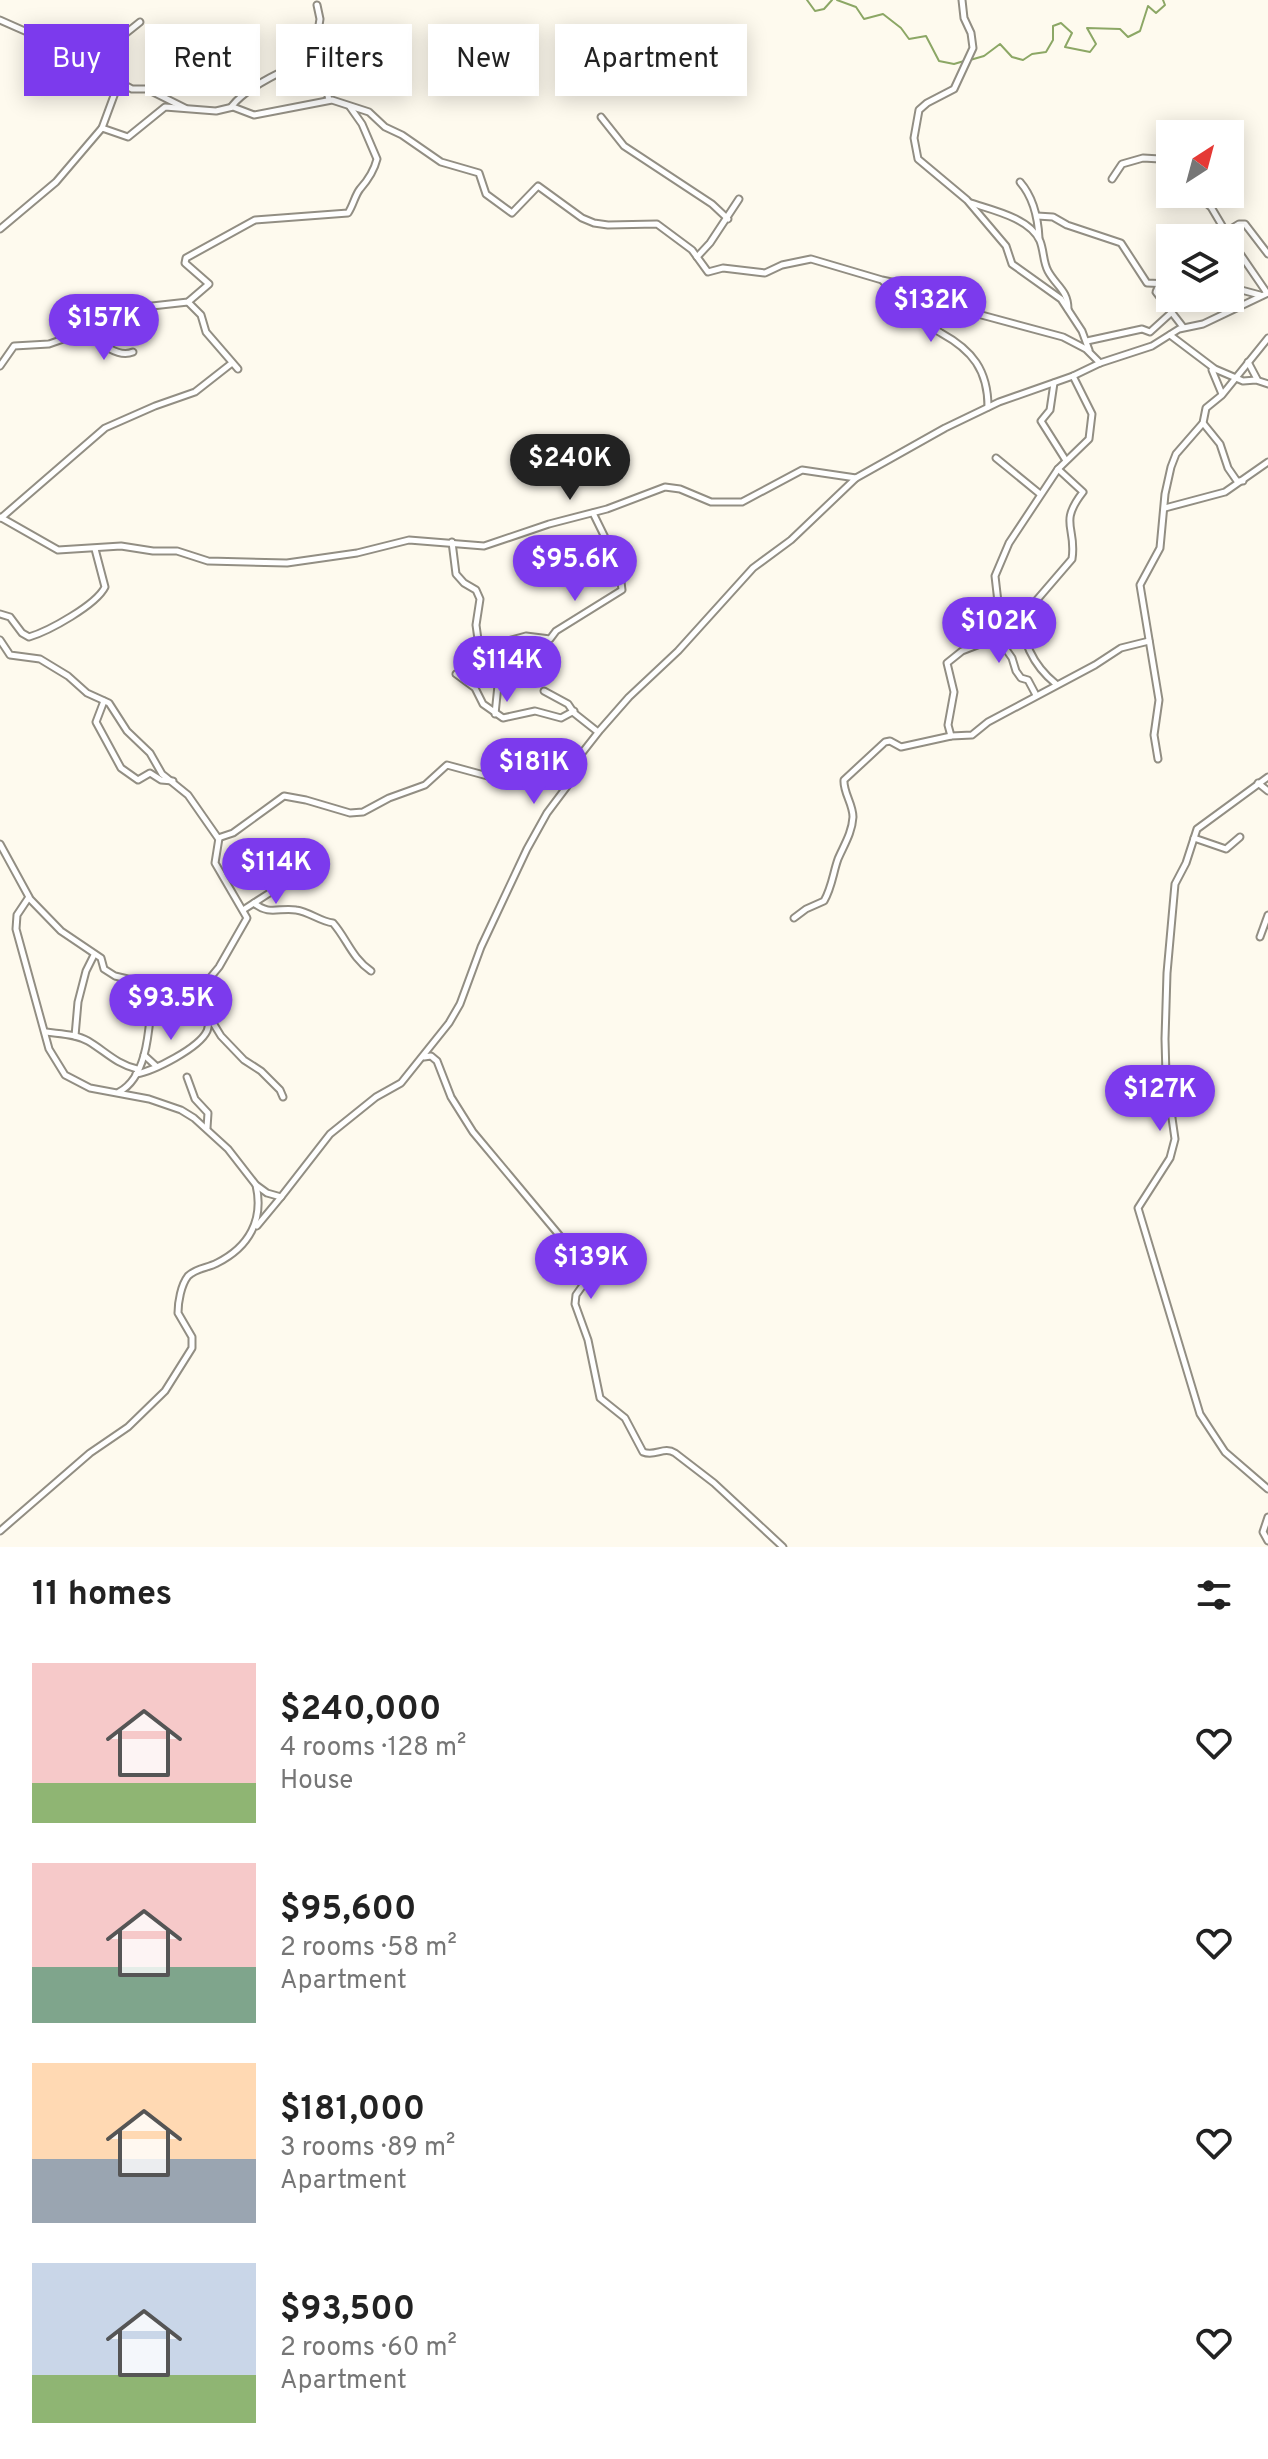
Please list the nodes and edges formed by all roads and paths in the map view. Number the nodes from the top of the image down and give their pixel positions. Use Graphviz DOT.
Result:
graph roads {
  1 [pos="962,0"];
  2 [pos="317,5"];
  3 [pos="0,20"];
  4 [pos="140,22"];
  5 [pos="319,24"];
  6 [pos="24,31"];
  7 [pos="129,31"];
  8 [pos="276,76"];
  9 [pos="129,87"];
  10 [pos="114,96"];
  11 [pos="328,96"];
  12 [pos="329,100"];
  13 [pos="347,104"];
  14 [pos="231,107"];
  15 [pos="185,109"];
  16 [pos="601,117"];
  17 [pos="102,128"];
  18 [pos="1156,159"];
  19 [pos="1112,179"];
  20 [pos="1020,182"];
  21 [pos="739,199"];
  22 [pos="969,202"];
  23 [pos="1037,216"];
  24 [pos="728,219"];
  25 [pos="1244,224"];
  26 [pos="0,229"];
  27 [pos="1039,239"];
  28 [pos="1268,254"];
  29 [pos="697,257"];
  30 [pos="1244,257"];
  31 [pos="882,280"];
  32 [pos="1156,285"];
  33 [pos="1244,290"];
  34 [pos="1265,294"];
  35 [pos="188,302"];
  36 [pos="1068,310"];
  37 [pos="1172,312"];
  38 [pos="1183,327"];
  39 [pos="84,328"];
  40 [pos="1170,335"];
  41 [pos="1268,338"];
  42 [pos="1086,342"];
  43 [pos="133,352"];
  44 [pos="1089,352"];
  45 [pos="1248,362"];
  46 [pos="232,363"];
  47 [pos="1100,363"];
  48 [pos="0,366"];
  49 [pos="1211,367"];
  50 [pos="238,369"];
  51 [pos="1073,376"];
  52 [pos="1236,377"];
  53 [pos="1258,380"];
  54 [pos="1054,383"];
  55 [pos="1268,384"];
  56 [pos="1222,395"];
  57 [pos="988,407"];
  58 [pos="1203,423"];
  59 [pos="996,458"];
  60 [pos="1065,460"];
  61 [pos="1268,462"];
  62 [pos="1058,469"];
  63 [pos="856,478"];
  64 [pos="1243,481"];
  65 [pos="1040,494"];
  66 [pos="1164,508"];
  67 [pos="593,513"];
  68 [pos="1,518"];
  69 [pos="452,542"];
  70 [pos="95,549"];
  71 [pos="1029,609"];
  72 [pos="0,614"];
  73 [pos="993,624"];
  74 [pos="0,640"];
  75 [pos="1149,641"];
  76 [pos="479,649"];
  77 [pos="456,674"];
  78 [pos="1057,684"];
  79 [pos="544,691"];
  80 [pos="1036,695"];
  81 [pos="104,700"];
  82 [pos="574,711"];
  83 [pos="495,714"];
  84 [pos="598,732"];
  85 [pos="951,736"];
  86 [pos="1158,759"];
  87 [pos="1268,777"];
  88 [pos="173,781"];
  89 [pos="1258,783"];
  90 [pos="568,785"];
  91 [pos="1268,791"];
  92 [pos="1240,837"];
  93 [pos="219,838"];
  94 [pos="1194,838"];
  95 [pos="0,844"];
  96 [pos="297,880"];
  97 [pos="29,897"];
  98 [pos="254,903"];
  99 [pos="243,910"];
  100 [pos="1268,915"];
  101 [pos="794,918"];
  102 [pos="1260,937"];
  103 [pos="94,955"];
  104 [pos="371,971"];
  105 [pos="153,987"];
  106 [pos="196,995"];
  107 [pos="210,1017"];
  108 [pos="46,1032"];
  109 [pos="75,1036"];
  110 [pos="144,1055"];
  111 [pos="423,1058"];
  112 [pos="156,1066"];
  113 [pos="137,1071"];
  114 [pos="187,1077"];
  115 [pos="118,1093"];
  116 [pos="283,1097"];
  117 [pos="207,1129"];
  118 [pos="256,1185"];
  119 [pos="281,1197"];
  120 [pos="256,1226"];
  121 [pos="1268,1489"];
  122 [pos="1268,1517"];
  123 [pos="0,1531"];
  124 [pos="1266,1542"];
  125 [pos="783,1547"];
  1 -- 22 [label="street"];
  2 -- 5 [label="street"];
  3 -- 6 [label="street"];
  4 -- 7 [label="street"];
  8 -- 14 [label="street"];
  9 -- 15 [label="street"];
  10 -- 17 [label="street"];
  11 -- 12 [label="street"];
  12 -- 13 [label="street"];
  12 -- 14 [label="street"];
  13 -- 29 [label="street"];
  13 -- 35 [label="street"];
  14 -- 15 [label="street"];
  15 -- 17 [label="street"];
  16 -- 24 [label="street"];
  17 -- 26 [label="street"];
  18 -- 19 [label="street"];
  20 -- 23 [label="street"];
  21 -- 24 [label="street"];
  22 -- 27 [label="street"];
  22 -- 36 [label="street"];
  23 -- 27 [label="street"];
  23 -- 32 [label="street"];
  24 -- 29 [label="street"];
  25 -- 28 [label="street"];
  27 -- 36 [label="street"];
  29 -- 31 [label="street"];
  30 -- 34 [label="street"];
  31 -- 44 [label="street"];
  31 -- 57 [label="street"];
  33 -- 34 [label="street"];
  34 -- 38 [label="street"];
  35 -- 39 [label="street"];
  35 -- 46 [label="street"];
  36 -- 42 [label="street"];
  37 -- 38 [label="street"];
  37 -- 42 [label="street"];
  38 -- 40 [label="street"];
  39 -- 43 [label="street"];
  39 -- 48 [label="street"];
  40 -- 47 [label="street"];
  40 -- 49 [label="street"];
  41 -- 45 [label="street"];
  42 -- 44 [label="street"];
  44 -- 47 [label="street"];
  45 -- 52 [label="street"];
  45 -- 53 [label="street"];
  46 -- 50 [label="street"];
  46 -- 68 [label="street"];
  47 -- 51 [label="street"];
  49 -- 52 [label="street"];
  49 -- 56 [label="street"];
  51 -- 54 [label="street"];
  51 -- 60 [label="street"];
  52 -- 53 [label="street"];
  52 -- 56 [label="street"];
  53 -- 55 [label="street"];
  54 -- 57 [label="street"];
  54 -- 60 [label="street"];
  56 -- 58 [label="street"];
  57 -- 63 [label="street"];
  58 -- 64 [label="street"];
  58 -- 66 [label="street"];
  59 -- 65 [label="street"];
  60 -- 62 [label="street"];
  61 -- 64 [label="street"];
  62 -- 65 [label="street"];
  62 -- 71 [label="street"];
  63 -- 67 [label="street"];
  63 -- 84 [label="street"];
  64 -- 66 [label="street"];
  65 -- 73 [label="street"];
  66 -- 75 [label="street"];
  67 -- 69 [label="street"];
  67 -- 76 [label="street"];
  68 -- 70 [label="street"];
  69 -- 70 [label="street"];
  69 -- 76 [label="street"];
  70 -- 72 [label="street"];
  71 -- 73 [label="street"];
  71 -- 78 [label="street"];
  73 -- 80 [label="street"];
  73 -- 85 [label="street"];
  74 -- 81 [label="street"];
  75 -- 78 [label="street"];
  75 -- 86 [label="street"];
  76 -- 83 [label="street"];
  77 -- 83 [label="street"];
  78 -- 80 [label="street"];
  79 -- 82 [label="street"];
  80 -- 85 [label="street"];
  81 -- 88 [label="street"];
  81 -- 88 [label="street"];
  82 -- 83 [label="street"];
  82 -- 84 [label="street"];
  84 -- 90 [label="street"];
  85 -- 101 [label="street"];
  87 -- 89 [label="street"];
  88 -- 93 [label="street"];
  89 -- 91 [label="street"];
  89 -- 94 [label="street"];
  90 -- 93 [label="street"];
  90 -- 111 [label="street"];
  92 -- 94 [label="street"];
  93 -- 99 [label="street"];
  94 -- 121 [label="street"];
  95 -- 97 [label="street"];
  96 -- 98 [label="street"];
  97 -- 103 [label="street"];
  97 -- 108 [label="street"];
  98 -- 99 [label="street"];
  98 -- 104 [label="street"];
  99 -- 106 [label="street"];
  100 -- 102 [label="street"];
  103 -- 105 [label="street"];
  103 -- 109 [label="street"];
  105 -- 106 [label="street"];
  105 -- 110 [label="street"];
  106 -- 107 [label="street"];
  107 -- 112 [label="street"];
  107 -- 116 [label="street"];
  108 -- 109 [label="street"];
  108 -- 115 [label="street"];
  109 -- 113 [label="street"];
  110 -- 112 [label="street"];
  110 -- 113 [label="street"];
  111 -- 119 [label="street"];
  111 -- 125 [label="street"];
  112 -- 113 [label="street"];
  113 -- 115 [label="street"];
  114 -- 117 [label="street"];
  115 -- 117 [label="street"];
  117 -- 118 [label="street"];
  118 -- 119 [label="street"];
  118 -- 120 [label="street"];
  119 -- 120 [label="street"];
  120 -- 123 [label="street"];
  122 -- 124 [label="street"];
}
